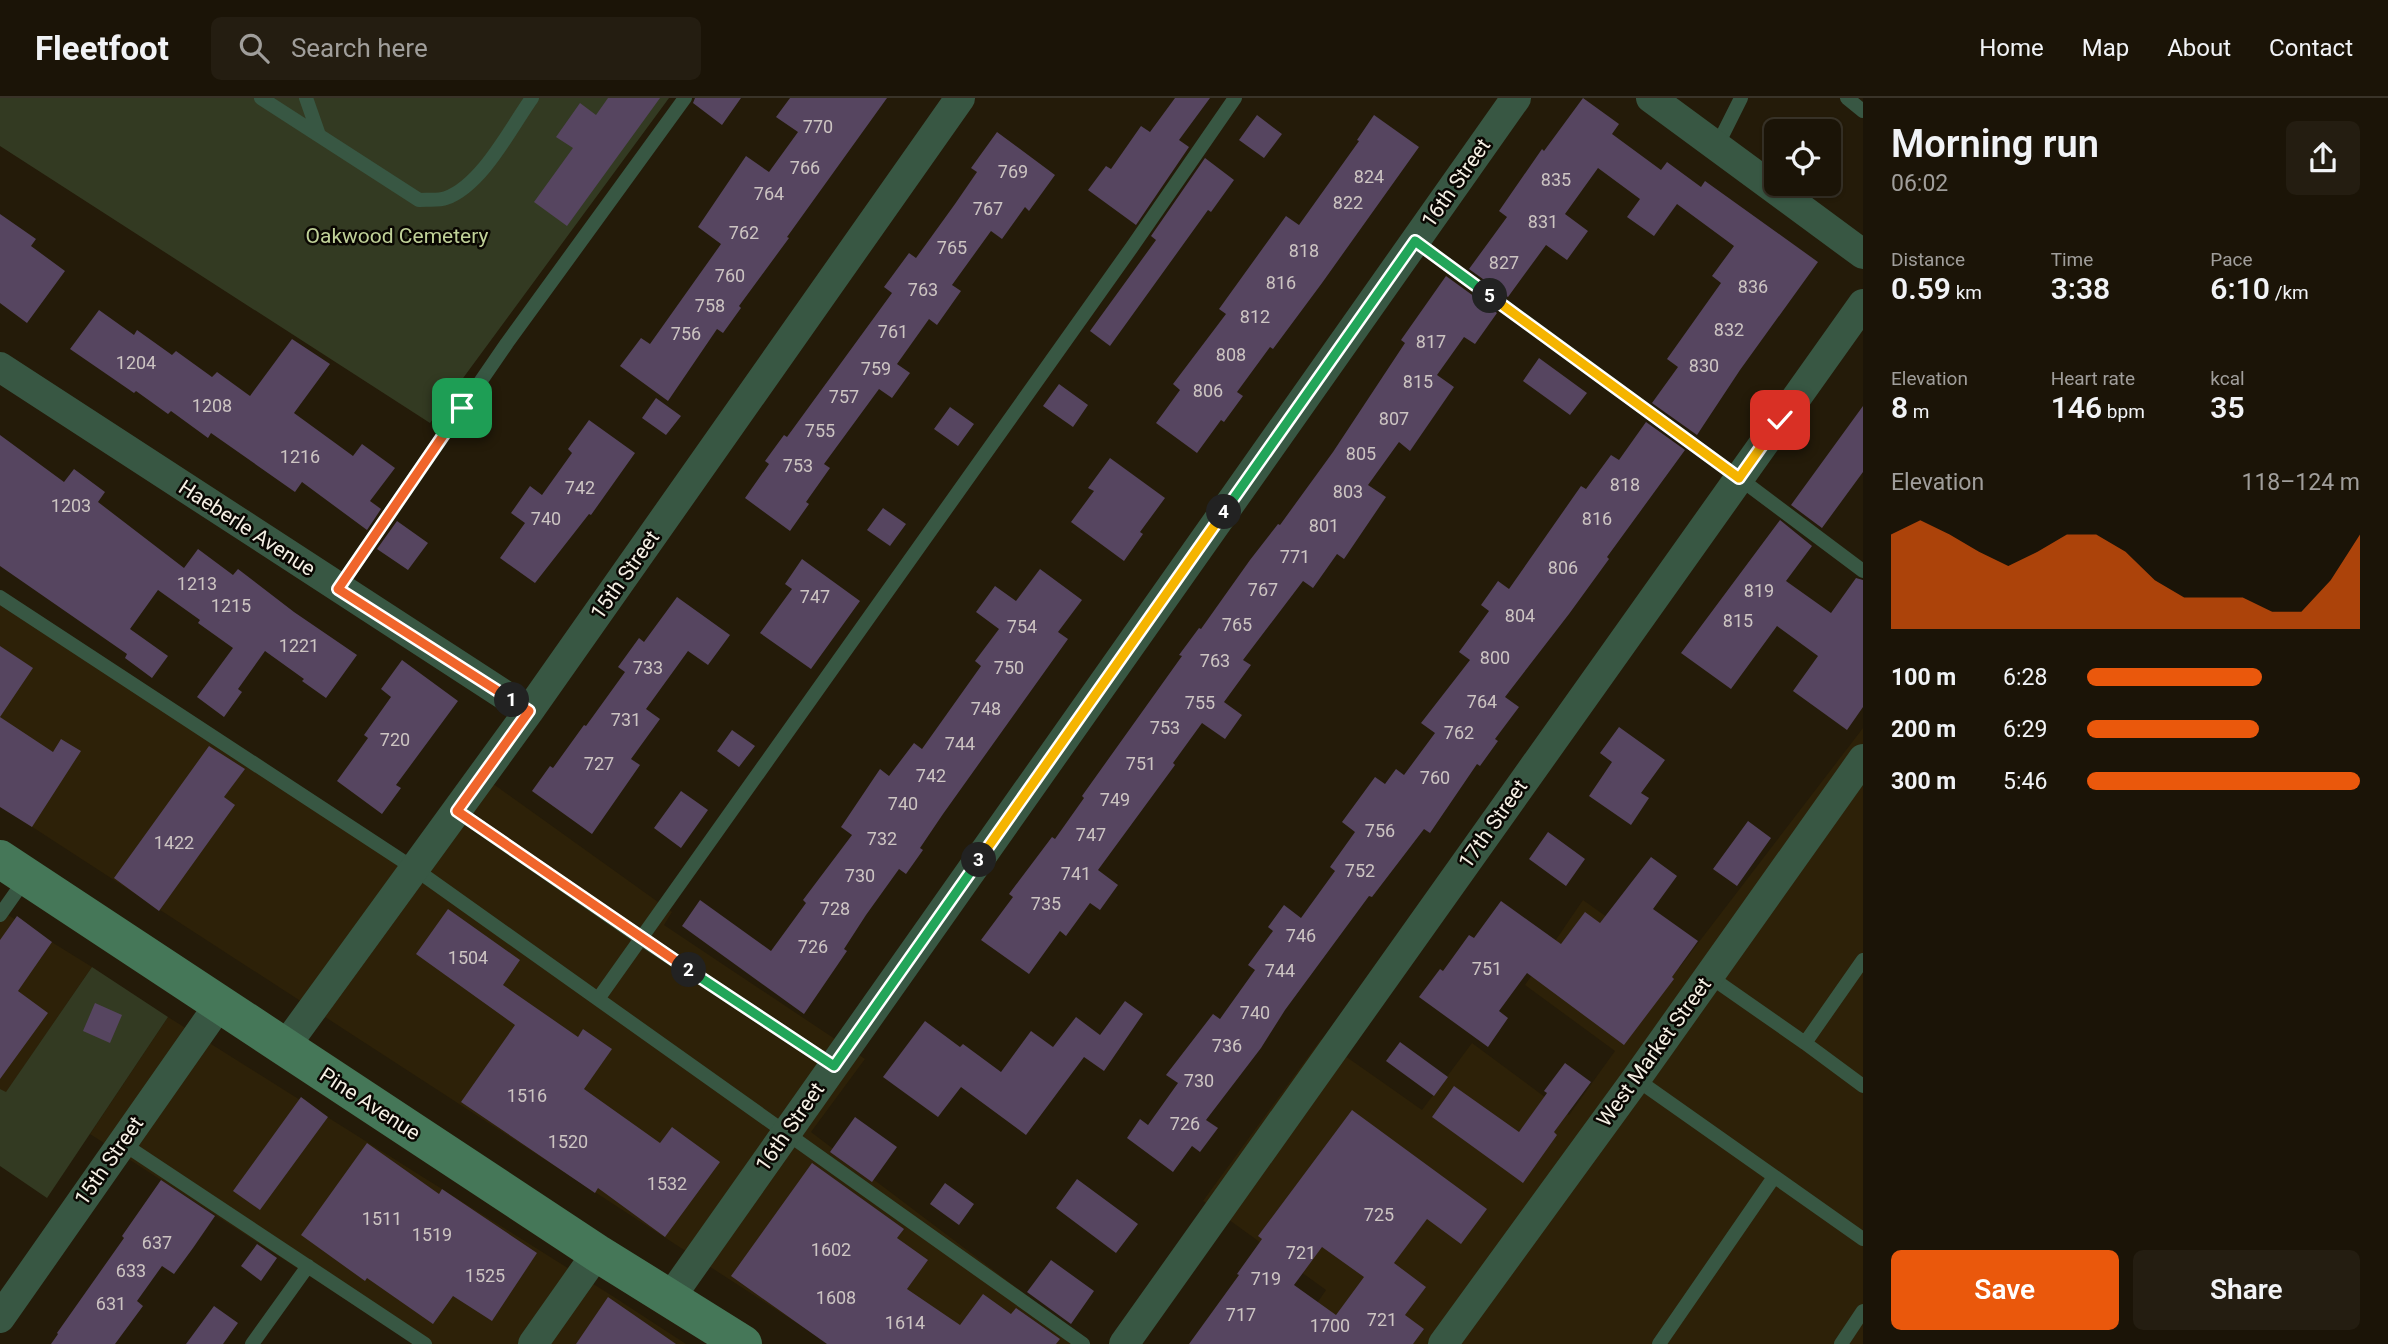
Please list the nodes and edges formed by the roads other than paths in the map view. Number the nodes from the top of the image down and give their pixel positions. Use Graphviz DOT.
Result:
graph roads {
  1 [pos="261,98"];
  2 [pos="306,98"];
  3 [pos="532,98"];
  4 [pos="685,98"];
  5 [pos="960,98"];
  6 [pos="1235,98"];
  7 [pos="1516,98"];
  8 [pos="1651,98"];
  9 [pos="1741,98"];
  10 [pos="1847,98"];
  11 [pos="1863,111"];
  12 [pos="319,135"];
  13 [pos="1717,146"];
  14 [pos="1415,241"];
  15 [pos="1863,254"];
  16 [pos="1863,304"];
  17 [pos="0,367"];
  18 [pos="1739,478"];
  19 [pos="1863,571"];
  20 [pos="338,589"];
  21 [pos="0,597"];
  22 [pos="529,711"];
  23 [pos="1863,759"];
  24 [pos="457,811"];
  25 [pos="13,868"];
  26 [pos="415,869"];
  27 [pos="0,915"];
  28 [pos="642,939"];
  29 [pos="1863,960"];
  30 [pos="1709,976"];
  31 [pos="598,999"];
  32 [pos="219,1005"];
  33 [pos="1805,1043"];
  34 [pos="284,1048"];
  35 [pos="834,1066"];
  36 [pos="1636,1079"];
  37 [pos="1863,1086"];
  38 [pos="787,1133"];
  39 [pos="122,1143"];
  40 [pos="1774,1177"];
  41 [pos="1863,1239"];
  42 [pos="597,1253"];
  43 [pos="308,1266"];
  44 [pos="670,1298"];
  45 [pos="1863,1311"];
  46 [pos="0,1318"];
  47 [pos="1453,1341"];
  48 [pos="252,1344"];
  49 [pos="425,1344"];
  50 [pos="533,1344"];
  51 [pos="743,1344"];
  52 [pos="1083,1344"];
  53 [pos="1124,1344"];
  54 [pos="1659,1344"];
  55 [pos="1841,1344"];
  1 -- 12 [label="lane"];
  2 -- 12 [label="lane"];
  3 -- 12 [label="lane"];
  4 -- 20 [label="lane"];
  5 -- 22 [label="street, 15th Street"];
  6 -- 28 [label="lane"];
  7 -- 14 [label="street, 16th Street"];
  8 -- 13 [label="street"];
  9 -- 13 [label="lane"];
  10 -- 11 [label="lane"];
  13 -- 15 [label="street"];
  14 -- 18 [label="lane"];
  14 -- 35 [label="street, 16th Street"];
  16 -- 18 [label="street, 17th Street"];
  17 -- 20 [label="street, Haeberle Avenue"];
  18 -- 19 [label="lane"];
  18 -- 53 [label="street, 17th Street"];
  20 -- 22 [label="street, Haeberle Avenue"];
  21 -- 26 [label="lane"];
  22 -- 24 [label="street, 15th Street"];
  23 -- 30 [label="street, West Market Street"];
  24 -- 26 [label="street, 15th Street"];
  24 -- 28 [label="lane"];
  25 -- 27 [label="lane"];
  25 -- 32 [label="main road, Pine Avenue"];
  26 -- 31 [label="lane"];
  26 -- 34 [label="street, 15th Street"];
  28 -- 31 [label="lane"];
  28 -- 35 [label="lane"];
  29 -- 33 [label="lane"];
  30 -- 33 [label="lane"];
  30 -- 36 [label="street, West Market Street"];
  31 -- 38 [label="lane"];
  32 -- 34 [label="main road, Pine Avenue"];
  32 -- 39 [label="street, 15th Street"];
  33 -- 37 [label="lane"];
  34 -- 42 [label="main road, Pine Avenue"];
  35 -- 38 [label="street, 16th Street"];
  36 -- 40 [label="lane"];
  36 -- 47 [label="street, West Market Street"];
  38 -- 44 [label="street, 16th Street"];
  38 -- 52 [label="lane"];
  39 -- 43 [label="lane"];
  39 -- 46 [label="street, 15th Street"];
  40 -- 41 [label="lane"];
  40 -- 54 [label="lane"];
  42 -- 44 [label="main road, Pine Avenue"];
  42 -- 50 [label="street"];
  43 -- 48 [label="lane"];
  43 -- 49 [label="lane"];
  44 -- 51 [label="main road, Pine Avenue"];
  45 -- 55 [label="lane"];
}
